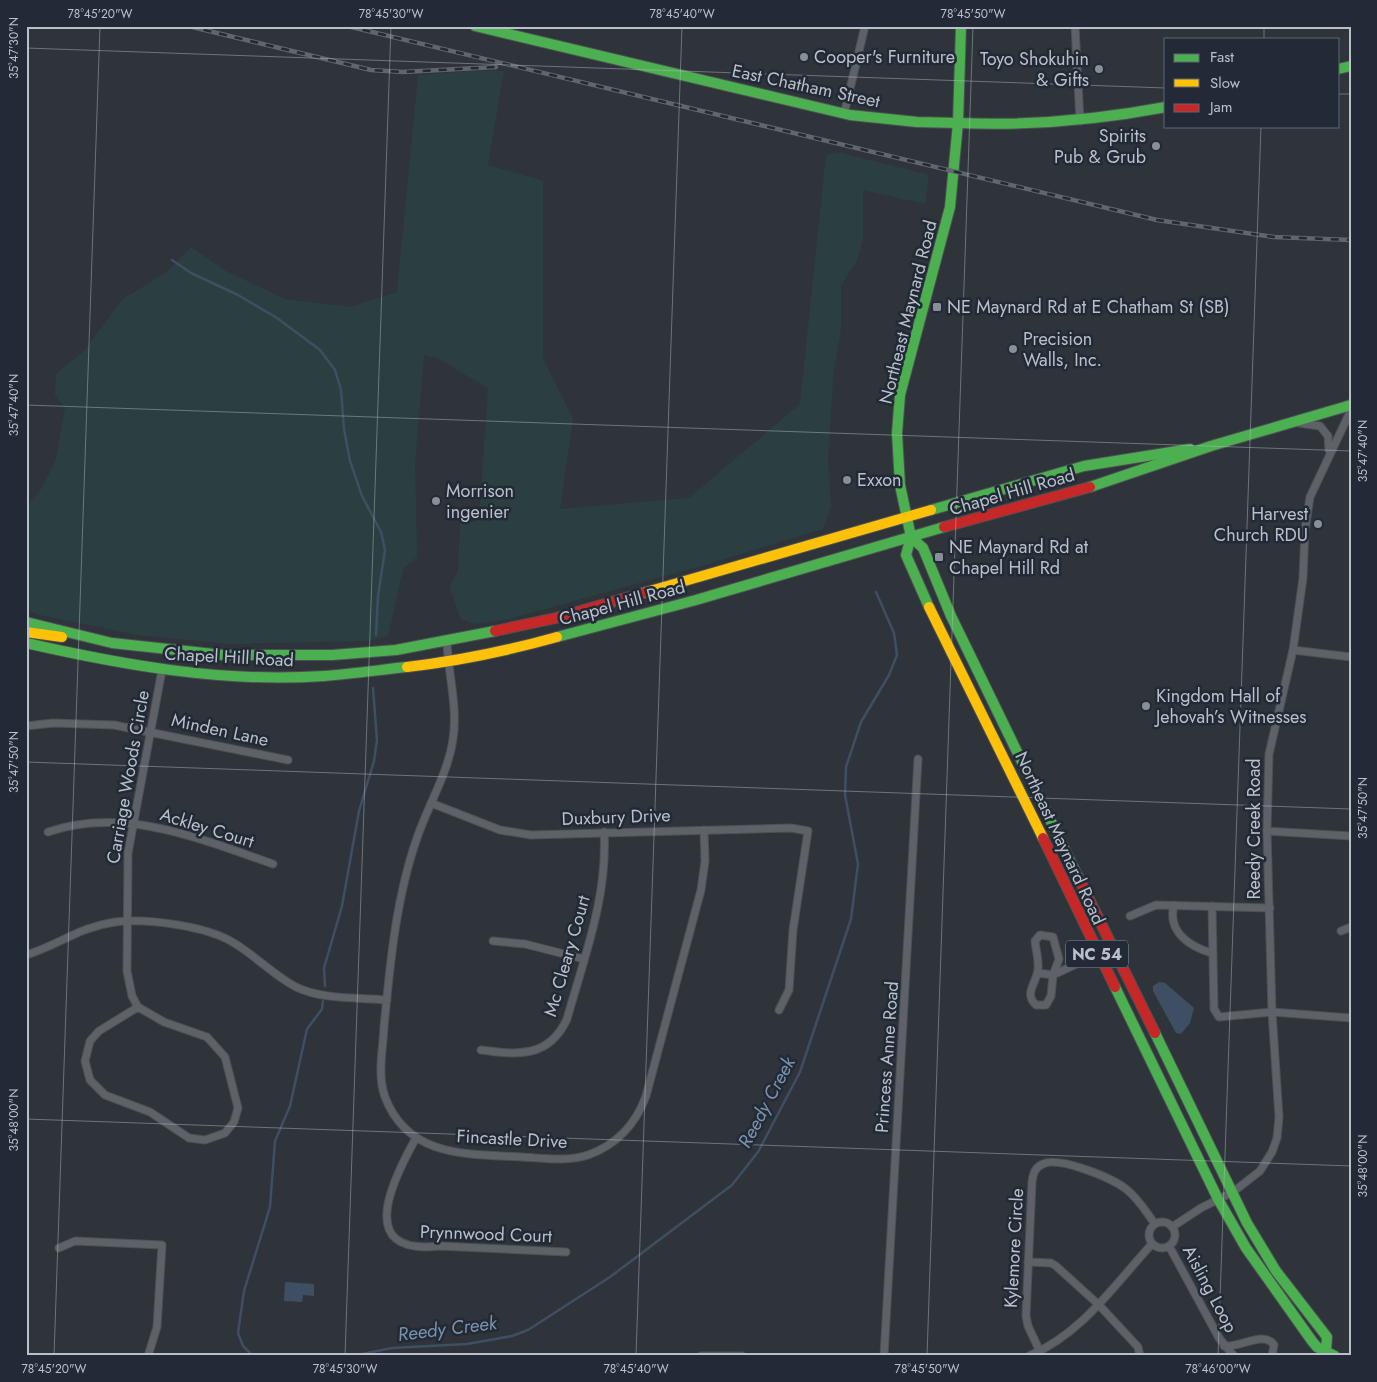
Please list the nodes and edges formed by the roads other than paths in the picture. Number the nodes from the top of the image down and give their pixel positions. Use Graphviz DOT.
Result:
graph roads {
  1 [pos="475,26"];
  2 [pos="865,26"];
  3 [pos="961,26"];
  4 [pos="1075,26"];
  5 [pos="1164,107"];
  6 [pos="844,114"];
  7 [pos="1080,121"];
  8 [pos="958,123"];
  9 [pos="1351,405"];
  10 [pos="1351,410"];
  11 [pos="1286,424"];
  12 [pos="1211,446"];
  13 [pos="1328,456"];
  14 [pos="907,516"];
  15 [pos="910,537"];
  16 [pos="26,622"];
  17 [pos="26,632"];
  18 [pos="88,638"];
  19 [pos="447,642"];
  20 [pos="26,643"];
  21 [pos="1293,650"];
  22 [pos="1351,657"];
  23 [pos="448,662"];
  24 [pos="162,670"];
  25 [pos="26,726"];
  26 [pos="149,730"];
  27 [pos="918,759"];
  28 [pos="288,760"];
  29 [pos="431,803"];
  30 [pos="132,822"];
  31 [pos="704,830"];
  32 [pos="1267,831"];
  33 [pos="48,832"];
  34 [pos="604,832"];
  35 [pos="1351,836"];
  36 [pos="273,864"];
  37 [pos="1174,905"];
  38 [pos="1212,906"];
  39 [pos="1270,908"];
  40 [pos="1130,916"];
  41 [pos="127,921"];
  42 [pos="1351,926"];
  43 [pos="1341,931"];
  44 [pos="493,941"];
  45 [pos="1212,953"];
  46 [pos="1098,954"];
  47 [pos="26,955"];
  48 [pos="584,959"];
  49 [pos="1038,973"];
  50 [pos="1053,975"];
  51 [pos="387,1000"];
  52 [pos="138,1007"];
  53 [pos="779,1010"];
  54 [pos="1272,1012"];
  55 [pos="1351,1018"];
  56 [pos="481,1050"];
  57 [pos="416,1138"];
  58 [pos="1233,1192"];
  59 [pos="1218,1199"];
  60 [pos="1155,1224"];
  61 [pos="1172,1227"];
  62 [pos="1152,1244"];
  63 [pos="1170,1246"];
  64 [pos="59,1248"];
  65 [pos="566,1252"];
  66 [pos="1028,1262"];
  67 [pos="1099,1305"];
  68 [pos="1224,1346"];
  69 [pos="1041,1354"];
  70 [pos="1327,1354"];
  71 [pos="148,1356"];
  72 [pos="701,1356"];
  73 [pos="742,1356"];
  74 [pos="884,1356"];
  75 [pos="1029,1356"];
  76 [pos="1140,1356"];
  77 [pos="1234,1356"];
  78 [pos="1272,1356"];
  1 -- 6 [label="main road, East Chatham Street"];
  2 -- 6 [label="street"];
  3 -- 8 [label="main road, Northeast Maynard Road"];
  4 -- 7 [label="street"];
  5 -- 7 [label="main road, East Chatham Street"];
  6 -- 8 [label="main road, East Chatham Street"];
  7 -- 8 [label="main road, East Chatham Street"];
  8 -- 14 [label="main road, Northeast Maynard Road"];
  9 -- 11 [label="main road, Chapel Hill Road"];
  10 -- 13 [label="street, Reedy Creek Road"];
  11 -- 12 [label="main road, Chapel Hill Road"];
  11 -- 13 [label="street"];
  12 -- 14 [label="main road, Chapel Hill Road"];
  12 -- 15 [label="main road, Chapel Hill Road"];
  13 -- 21 [label="street, Reedy Creek Road"];
  14 -- 15 [label="main road, Northeast Maynard Road / NC 54"];
  14 -- 19 [label="main road, Chapel Hill Road"];
  15 -- 23 [label="main road, Chapel Hill Road"];
  15 -- 46 [label="main road, Northeast Maynard Road / NC 54"];
  15 -- 58 [label="main road, Northeast Maynard Road / NC 54"];
  16 -- 18 [label="main road, Chapel Hill Road"];
  17 -- 18 [label="main road"];
  18 -- 19 [label="main road, Chapel Hill Road"];
  19 -- 23 [label="street, Fincastle Drive"];
  20 -- 24 [label="main road, Chapel Hill Road"];
  21 -- 22 [label="street"];
  21 -- 32 [label="street, Reedy Creek Road"];
  23 -- 24 [label="main road, Chapel Hill Road"];
  23 -- 29 [label="street, Fincastle Drive"];
  24 -- 26 [label="street, Carriage Woods Circle"];
  25 -- 26 [label="street, Minden Lane"];
  26 -- 28 [label="street, Minden Lane"];
  26 -- 30 [label="street, Carriage Woods Circle"];
  27 -- 74 [label="street, Princess Anne Road"];
  29 -- 34 [label="street, Duxbury Drive"];
  29 -- 51 [label="street, Fincastle Drive"];
  30 -- 33 [label="street, Ackley Court"];
  30 -- 36 [label="street, Ackley Court"];
  30 -- 41 [label="street, Carriage Woods Circle"];
  31 -- 34 [label="street, Duxbury Drive"];
  31 -- 53 [label="street, Duxbury Drive"];
  31 -- 57 [label="street, Fincastle Drive"];
  32 -- 35 [label="street"];
  32 -- 39 [label="street, Reedy Creek Road"];
  34 -- 48 [label="street, Mc Cleary Court"];
  37 -- 38 [label="street"];
  37 -- 40 [label="street"];
  37 -- 45 [label="street"];
  38 -- 39 [label="street"];
  38 -- 45 [label="street"];
  39 -- 54 [label="street, Reedy Creek Road"];
  41 -- 47 [label="street"];
  41 -- 51 [label="street"];
  41 -- 52 [label="street, Carriage Woods Circle"];
  42 -- 43 [label="street"];
  44 -- 48 [label="street"];
  45 -- 54 [label="street"];
  46 -- 50 [label="street"];
  46 -- 59 [label="main road, Northeast Maynard Road / NC 54"];
  48 -- 56 [label="street, Mc Cleary Court"];
  49 -- 50 [label="street"];
  49 -- 50 [label="street"];
  49 -- 50 [label="street"];
  51 -- 57 [label="street, Fincastle Drive"];
  52 -- 52 [label="street"];
  54 -- 55 [label="street"];
  54 -- 58 [label="street, Reedy Creek Road"];
  57 -- 65 [label="street, Prynnwood Court"];
  58 -- 59 [label="street, Reedy Creek Road"];
  58 -- 70 [label="main road, Northeast Maynard Road / NC 54"];
  59 -- 61 [label="street, Reedy Creek Road"];
  59 -- 70 [label="main road, Northeast Maynard Road / NC 54"];
  60 -- 61 [label="street"];
  60 -- 62 [label="street"];
  60 -- 66 [label="street, Kylemore Circle"];
  61 -- 63 [label="street"];
  62 -- 63 [label="street"];
  62 -- 67 [label="street"];
  63 -- 68 [label="street, Aisling Loop"];
  64 -- 71 [label="street"];
  66 -- 67 [label="street"];
  66 -- 69 [label="street, Kylemore Circle"];
  67 -- 69 [label="street"];
  67 -- 76 [label="street"];
  68 -- 77 [label="street, Aisling Loop"];
  68 -- 78 [label="street, Aisling Loop"];
  69 -- 75 [label="street"];
  72 -- 73 [label="street"];
}
